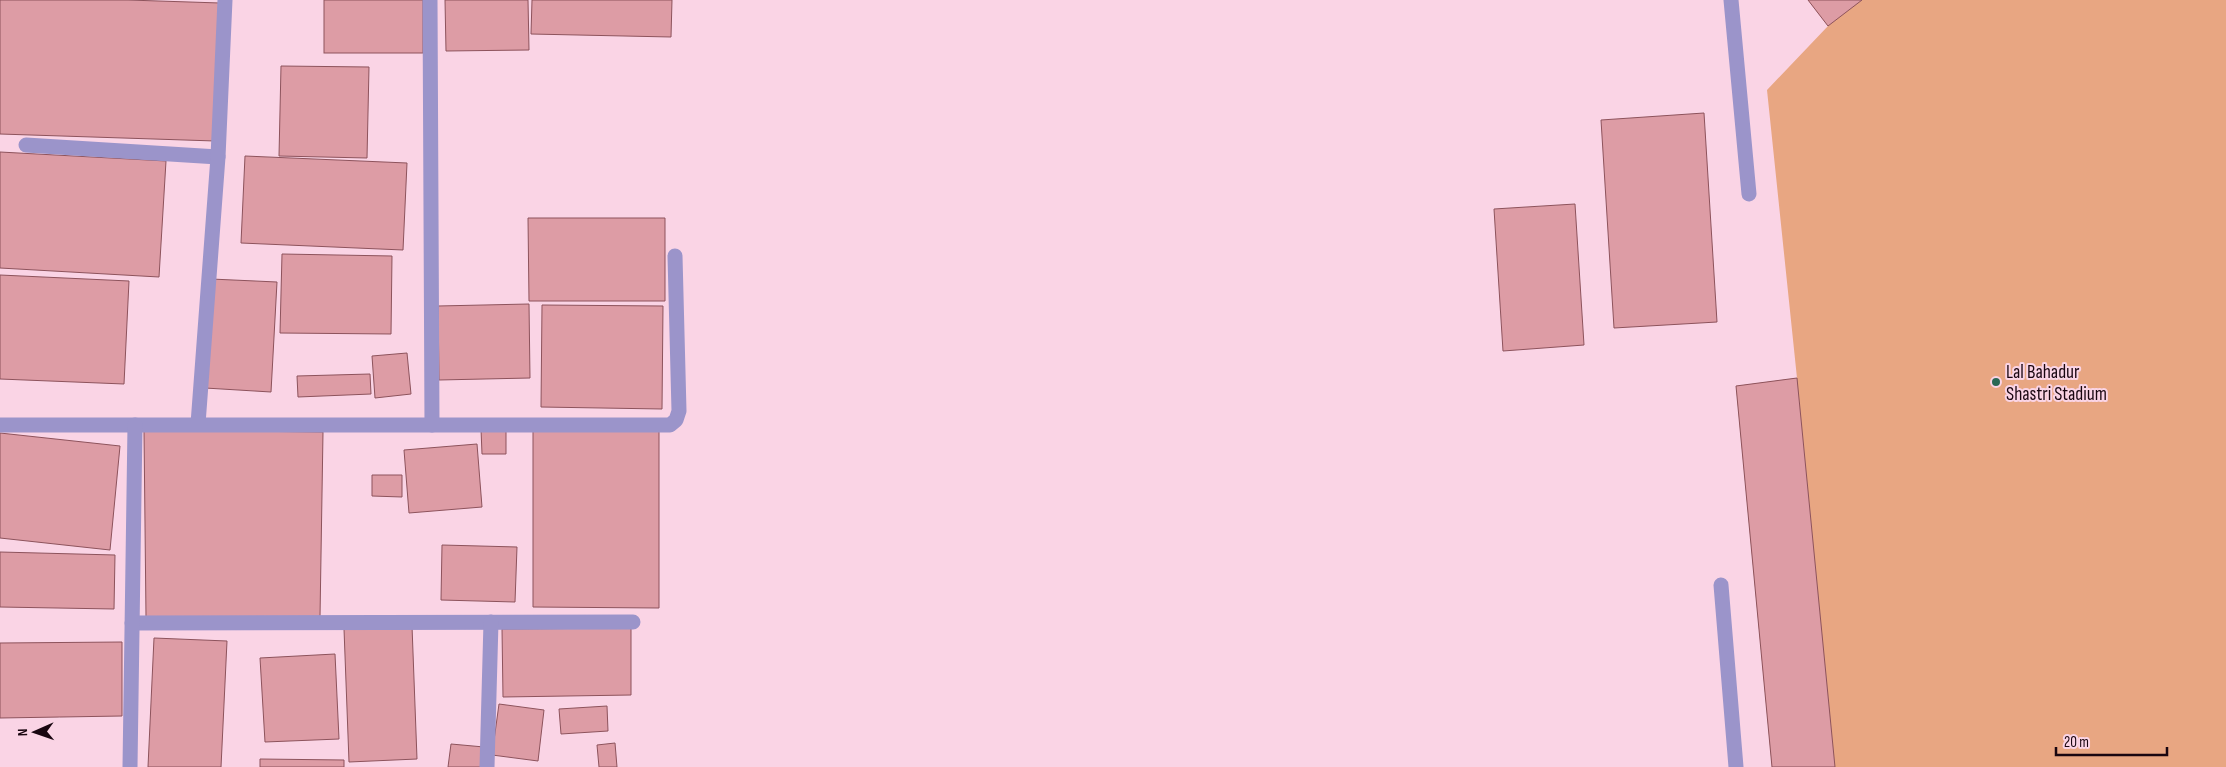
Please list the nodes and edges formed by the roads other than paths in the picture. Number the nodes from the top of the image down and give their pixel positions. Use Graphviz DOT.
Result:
graph roads {
  1 [pos="225,0"];
  2 [pos="430,0"];
  3 [pos="1730,0"];
  4 [pos="26,145"];
  5 [pos="218,157"];
  6 [pos="1750,194"];
  7 [pos="675,256"];
  8 [pos="198,424"];
  9 [pos="0,425"];
  10 [pos="135,425"];
  11 [pos="432,425"];
  12 [pos="1721,585"];
  13 [pos="491,622"];
  14 [pos="633,622"];
  15 [pos="132,623"];
  16 [pos="130,767"];
  17 [pos="487,767"];
  18 [pos="1736,767"];
  1 -- 5 [label="street"];
  2 -- 11 [label="street"];
  3 -- 6 [label="street"];
  4 -- 5 [label="street"];
  5 -- 8 [label="street"];
  7 -- 11 [label="street"];
  8 -- 10 [label="street"];
  8 -- 11 [label="street"];
  9 -- 10 [label="street"];
  10 -- 15 [label="street"];
  12 -- 18 [label="street"];
  13 -- 14 [label="street"];
  13 -- 15 [label="street"];
  13 -- 17 [label="street"];
  15 -- 16 [label="street"];
}
